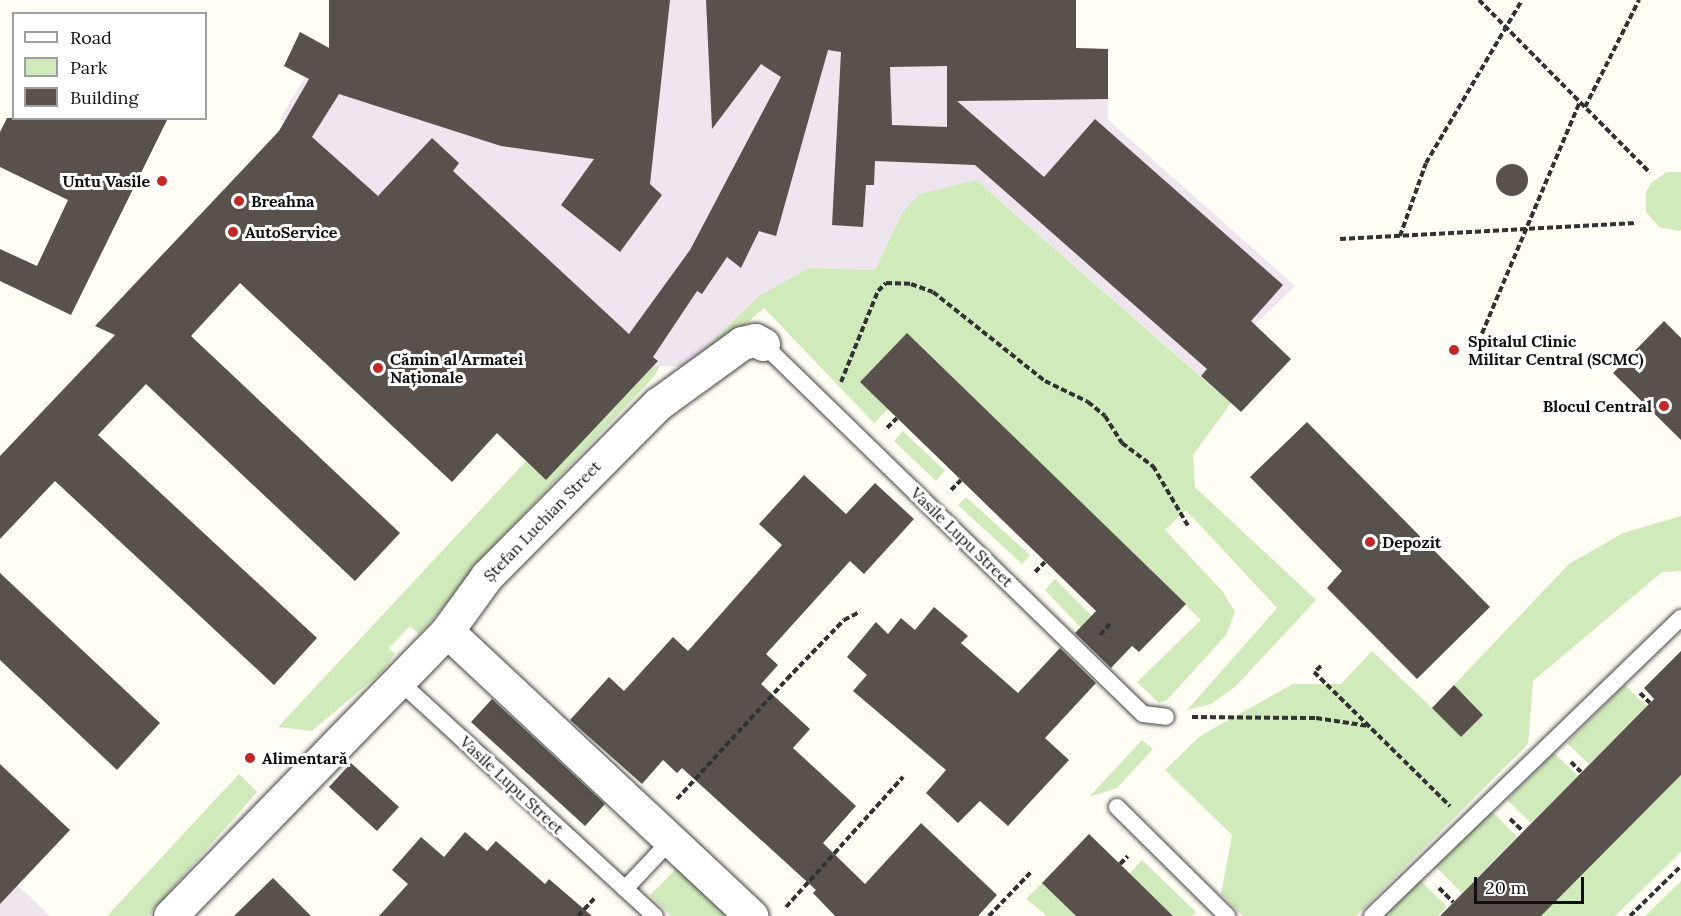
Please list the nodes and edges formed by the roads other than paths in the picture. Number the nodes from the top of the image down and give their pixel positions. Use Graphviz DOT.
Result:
graph roads {
  1 [pos="763,344"];
  2 [pos="1681,618"];
  3 [pos="447,631"];
  4 [pos="398,680"];
  5 [pos="1166,717"];
  6 [pos="1117,807"];
  7 [pos="663,832"];
  8 [pos="625,889"];
  9 [pos="170,916"];
  10 [pos="655,916"];
  11 [pos="752,916"];
  12 [pos="1227,916"];
  13 [pos="1372,916"];
  1 -- 3 [label="street, Ștefan Luchian Street"];
  1 -- 5 [label="lane, Vasile Lupu Street"];
  2 -- 13 [label="lane"];
  3 -- 4 [label="street, Ștefan Luchian Street"];
  3 -- 7 [label="street"];
  4 -- 8 [label="lane, Vasile Lupu Street"];
  4 -- 9 [label="street, Ștefan Luchian Street"];
  6 -- 12 [label="lane"];
  7 -- 8 [label="lane"];
  7 -- 11 [label="street"];
  8 -- 10 [label="lane, Vasile Lupu Street"];
}
